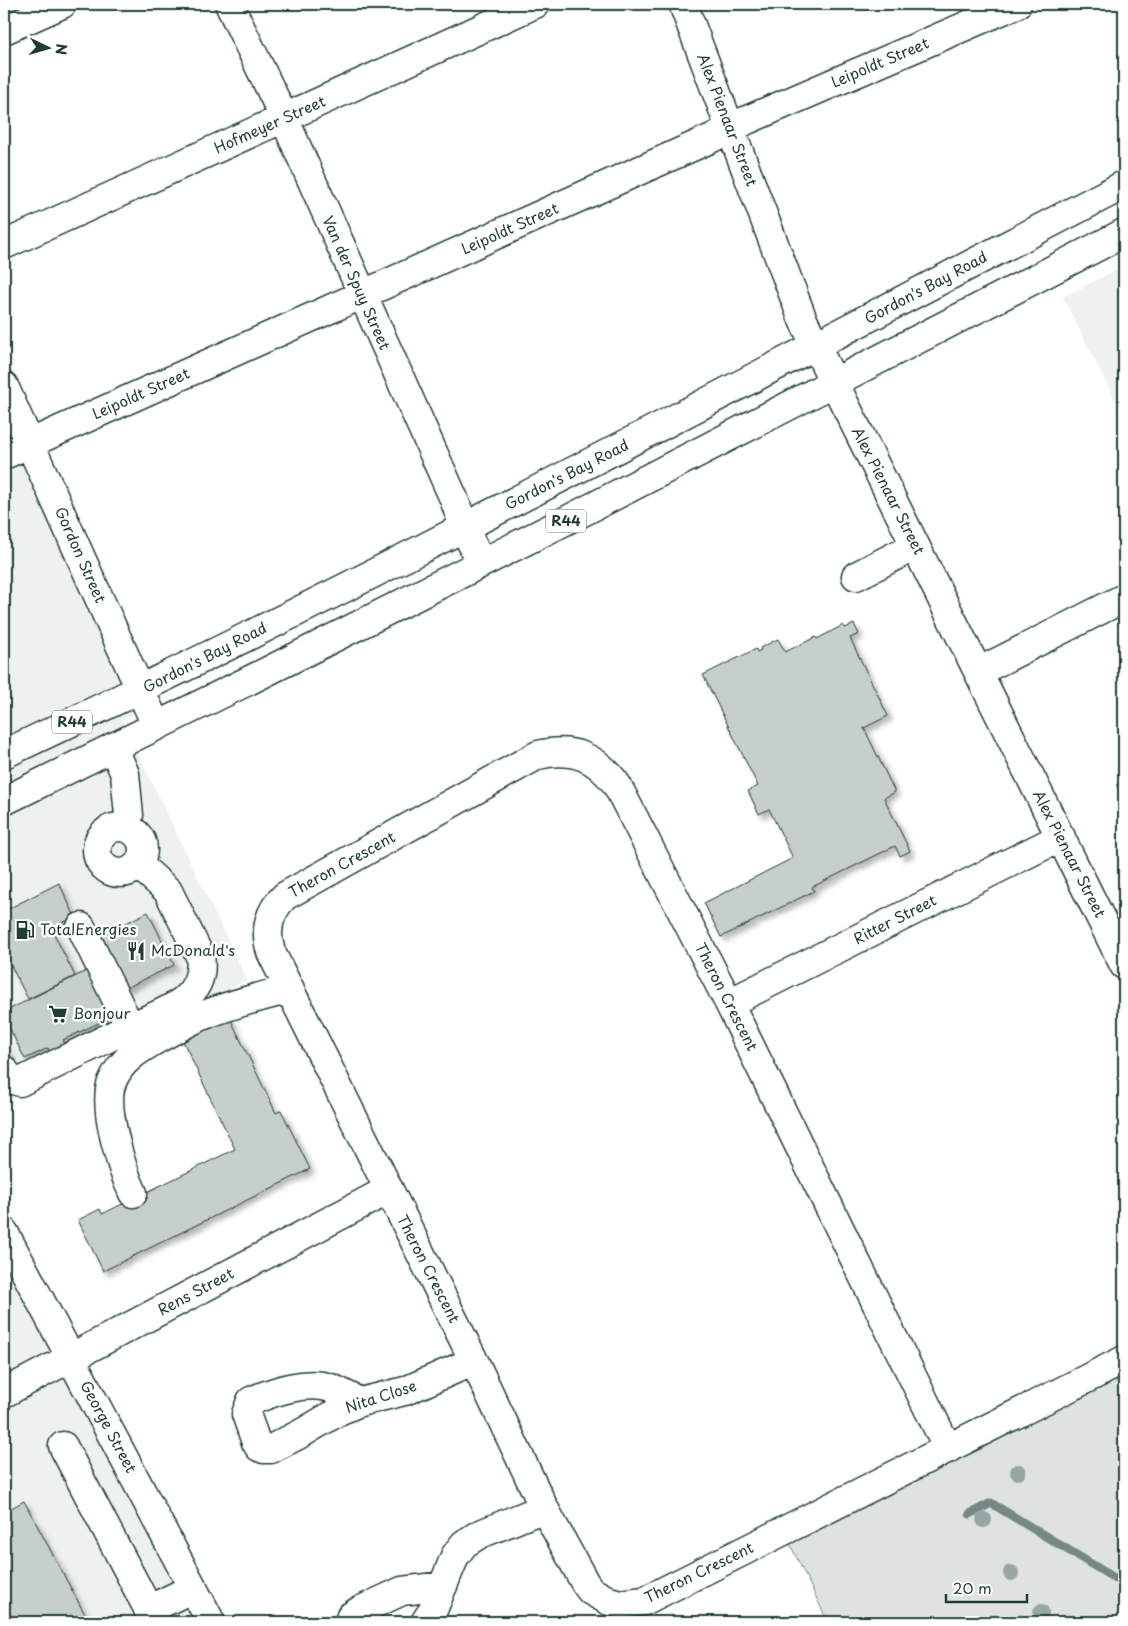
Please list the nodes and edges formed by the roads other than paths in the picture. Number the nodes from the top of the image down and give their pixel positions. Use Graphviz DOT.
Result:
graph roads {
  1 [pos="62,4"];
  2 [pos="229,4"];
  3 [pos="535,4"];
  4 [pos="683,4"];
  5 [pos="1018,4"];
  6 [pos="4,30"];
  7 [pos="284,119"];
  8 [pos="730,129"];
  9 [pos="1124,185"];
  10 [pos="1124,233"];
  11 [pos="4,245"];
  12 [pos="362,296"];
  13 [pos="816,346"];
  14 [pos="834,383"];
  15 [pos="4,386"];
  16 [pos="30,443"];
  17 [pos="4,455"];
  18 [pos="464,527"];
  19 [pos="915,546"];
  20 [pos="481,563"];
  21 [pos="856,576"];
  22 [pos="1124,598"];
  23 [pos="978,672"];
  24 [pos="140,690"];
  25 [pos="156,725"];
  26 [pos="113,747"];
  27 [pos="4,754"];
  28 [pos="4,801"];
  29 [pos="126,827"];
  30 [pos="1061,837"];
  31 [pos="139,865"];
  32 [pos="81,927"];
  33 [pos="1124,965"];
  34 [pos="290,989"];
  35 [pos="729,1003"];
  36 [pos="130,1027"];
  37 [pos="4,1070"];
  38 [pos="388,1190"];
  39 [pos="133,1194"];
  40 [pos="4,1232"];
  41 [pos="71,1359"];
  42 [pos="1124,1360"];
  43 [pos="474,1361"];
  44 [pos="4,1393"];
  45 [pos="360,1402"];
  46 [pos="62,1446"];
  47 [pos="948,1449"];
  48 [pos="544,1508"];
  49 [pos="443,1586"];
  50 [pos="193,1588"];
  51 [pos="641,1612"];
  52 [pos="152,1616"];
  53 [pos="211,1622"];
  54 [pos="349,1622"];
  55 [pos="425,1622"];
  1 -- 6 [label="street"];
  2 -- 7 [label="street, Van der Spuy Street"];
  3 -- 7 [label="street, Hofmeyer Street"];
  4 -- 8 [label="street, Alex Pienaar Street"];
  5 -- 8 [label="street, Leipoldt Street"];
  7 -- 11 [label="street, Hofmeyer Street"];
  7 -- 12 [label="street, Van der Spuy Street"];
  8 -- 12 [label="street, Leipoldt Street"];
  8 -- 13 [label="street, Alex Pienaar Street"];
  9 -- 13 [label="street, Gordon's Bay Road / R44"];
  10 -- 14 [label="street, R44"];
  12 -- 16 [label="street, Leipoldt Street"];
  12 -- 18 [label="street, Van der Spuy Street"];
  13 -- 14 [label="street, Alex Pienaar Street"];
  13 -- 18 [label="street, Gordon's Bay Road / R44"];
  14 -- 19 [label="street, Alex Pienaar Street"];
  14 -- 20 [label="street, R44"];
  15 -- 16 [label="street, Gordon Street"];
  16 -- 17 [label="street, Leipoldt Street"];
  16 -- 24 [label="street, Gordon Street"];
  18 -- 20 [label="street, Van der Spuy Street"];
  18 -- 24 [label="street, Gordon's Bay Road / R44"];
  19 -- 21 [label="street"];
  19 -- 23 [label="street, Alex Pienaar Street"];
  20 -- 25 [label="street, R44"];
  22 -- 23 [label="street"];
  23 -- 30 [label="street, Alex Pienaar Street"];
  24 -- 25 [label="street, Gordon Street"];
  24 -- 27 [label="street, Gordon's Bay Road / R44"];
  25 -- 26 [label="street, R44"];
  26 -- 28 [label="street, R44"];
  26 -- 29 [label="street"];
  29 -- 31 [label="street"];
  29 -- 31 [label="street"];
  30 -- 33 [label="street, Alex Pienaar Street"];
  30 -- 35 [label="street, Ritter Street"];
  31 -- 36 [label="street"];
  32 -- 36 [label="street"];
  34 -- 35 [label="street, Theron Crescent"];
  34 -- 38 [label="street, Theron Crescent"];
  34 -- 39 [label="street"];
  35 -- 47 [label="street, Theron Crescent"];
  36 -- 37 [label="street"];
  38 -- 41 [label="street, Rens Street"];
  38 -- 43 [label="street, Theron Crescent"];
  40 -- 41 [label="street, George Street"];
  41 -- 44 [label="street, Rens Street"];
  41 -- 50 [label="street, George Street"];
  42 -- 47 [label="street, Theron Crescent"];
  43 -- 45 [label="street, Nita Close"];
  43 -- 48 [label="street, Theron Crescent"];
  45 -- 45 [label="street, Nita Close"];
  46 -- 52 [label="street"];
  47 -- 51 [label="street, Theron Crescent"];
  48 -- 49 [label="street"];
  48 -- 51 [label="street, Theron Crescent"];
  49 -- 54 [label="street"];
  49 -- 55 [label="street"];
  50 -- 52 [label="street"];
  50 -- 53 [label="street, George Street"];
}
